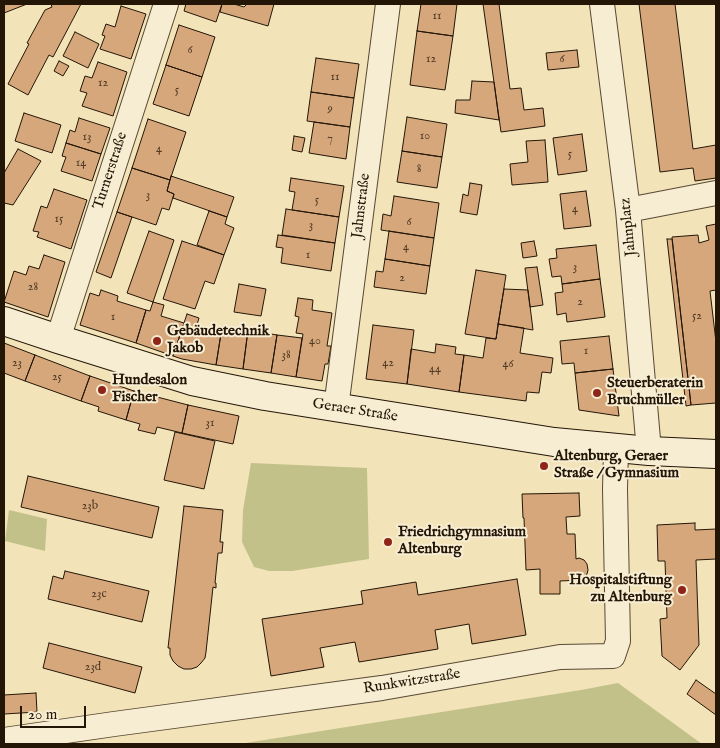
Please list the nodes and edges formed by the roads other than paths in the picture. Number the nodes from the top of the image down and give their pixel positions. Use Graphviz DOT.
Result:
graph roads {
  1 [pos="166,4"];
  2 [pos="388,4"];
  3 [pos="602,4"];
  4 [pos="716,193"];
  5 [pos="628,210"];
  6 [pos="4,321"];
  7 [pos="58,339"];
  8 [pos="336,408"];
  9 [pos="616,449"];
  10 [pos="649,451"];
  11 [pos="716,454"];
  12 [pos="4,740"];
  1 -- 7 [label="street, Turnerstraße"];
  2 -- 8 [label="street, Jahnstraße"];
  3 -- 5 [label="street, Jahnplatz"];
  4 -- 5 [label="street"];
  5 -- 10 [label="street, Jahnplatz"];
  6 -- 7 [label="main road, Geraer Straße"];
  7 -- 8 [label="main road, Geraer Straße"];
  8 -- 9 [label="main road, Geraer Straße"];
  9 -- 10 [label="main road, Geraer Straße"];
  9 -- 12 [label="street, Runkwitzstraße"];
  10 -- 11 [label="main road, Geraer Straße"];
}
